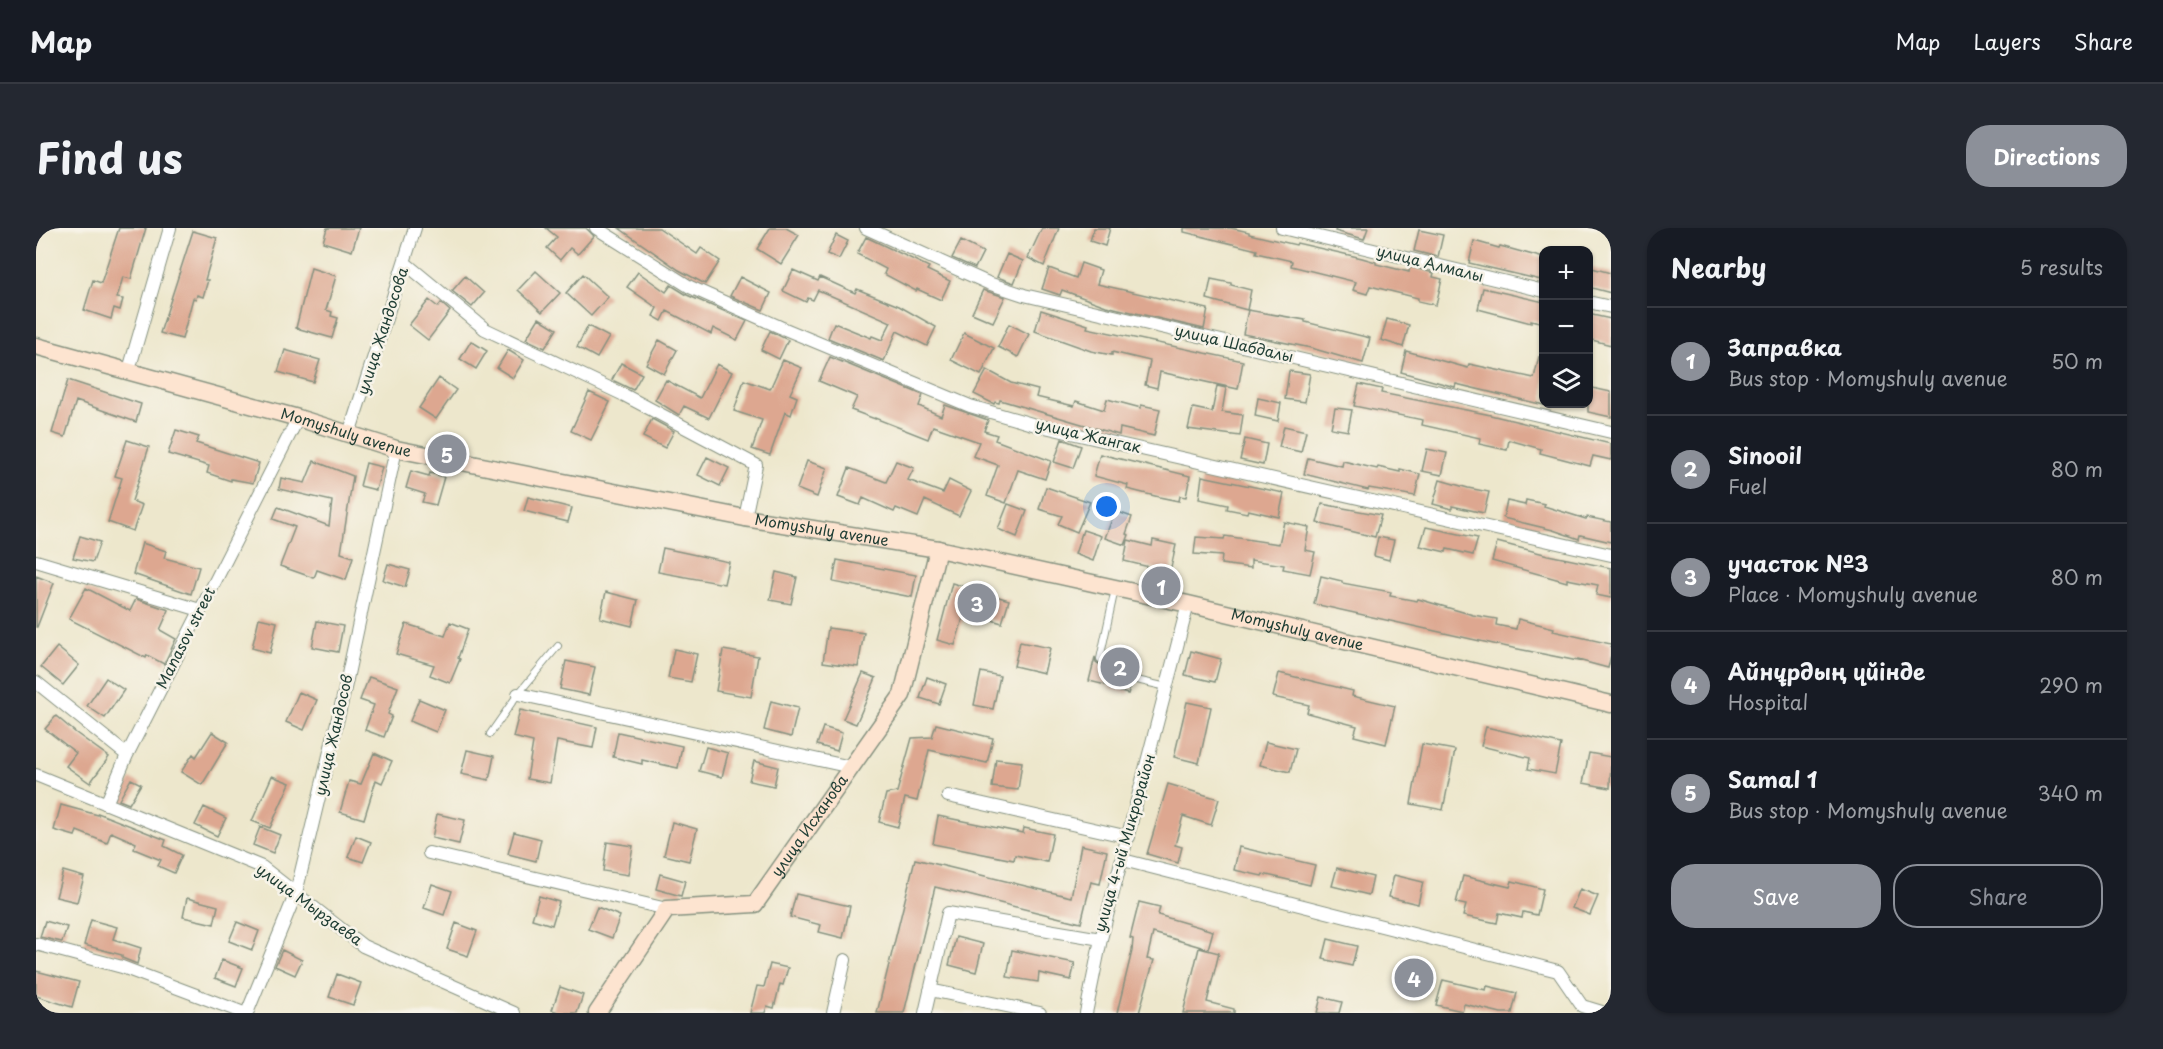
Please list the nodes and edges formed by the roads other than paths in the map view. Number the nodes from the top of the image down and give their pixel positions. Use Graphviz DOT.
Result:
graph roads {
  1 [pos="170,228"];
  2 [pos="415,228"];
  3 [pos="596,228"];
  4 [pos="866,228"];
  5 [pos="1282,228"];
  6 [pos="405,263"];
  7 [pos="1539,290"];
  8 [pos="1593,303"];
  9 [pos="1611,307"];
  10 [pos="36,346"];
  11 [pos="129,370"];
  12 [pos="298,418"];
  13 [pos="1611,432"];
  14 [pos="349,434"];
  15 [pos="396,449"];
  16 [pos="745,518"];
  17 [pos="938,549"];
  18 [pos="1611,555"];
  19 [pos="36,561"];
  20 [pos="1115,588"];
  21 [pos="1188,604"];
  22 [pos="200,610"];
  23 [pos="558,646"];
  24 [pos="1100,659"];
  25 [pos="1132,680"];
  26 [pos="36,682"];
  27 [pos="1167,687"];
  28 [pos="518,694"];
  29 [pos="1611,704"];
  30 [pos="490,734"];
  31 [pos="127,755"];
  32 [pos="851,767"];
  33 [pos="36,775"];
  34 [pos="948,796"];
  35 [pos="106,804"];
  36 [pos="1129,837"];
  37 [pos="429,853"];
  38 [pos="1123,860"];
  39 [pos="297,893"];
  40 [pos="667,909"];
  41 [pos="1101,939"];
  42 [pos="36,944"];
  43 [pos="845,960"];
  44 [pos="930,990"];
  45 [pos="246,1013"];
  46 [pos="514,1013"];
  47 [pos="597,1013"];
  48 [pos="833,1013"];
  49 [pos="925,1013"];
  50 [pos="1040,1013"];
  51 [pos="1086,1013"];
  52 [pos="1605,1013"];
  1 -- 11 [label="street"];
  2 -- 6 [label="street, улица Жандосова"];
  3 -- 18 [label="street, улица Жангак"];
  4 -- 13 [label="street, улица Шабдалы"];
  5 -- 7 [label="street, улица Алмалы"];
  6 -- 14 [label="street, улица Жандосова"];
  6 -- 16 [label="street"];
  8 -- 9 [label="street"];
  10 -- 11 [label="main road, Momyshuly avenue"];
  11 -- 12 [label="main road, Momyshuly avenue"];
  12 -- 14 [label="main road, Momyshuly avenue"];
  12 -- 22 [label="street, Manasov street"];
  14 -- 15 [label="main road, Momyshuly avenue"];
  15 -- 16 [label="main road, Momyshuly avenue"];
  15 -- 39 [label="street, улица Жандосов"];
  16 -- 17 [label="main road, Momyshuly avenue"];
  17 -- 20 [label="main road, Momyshuly avenue"];
  17 -- 32 [label="main road, улица Исханова"];
  19 -- 22 [label="street"];
  20 -- 21 [label="main road, Momyshuly avenue"];
  20 -- 24 [label="lane"];
  21 -- 27 [label="street, улица 4-ый Микрорайон"];
  21 -- 29 [label="main road, Momyshuly avenue"];
  22 -- 31 [label="street, Manasov street"];
  23 -- 28 [label="lane"];
  25 -- 27 [label="lane"];
  26 -- 31 [label="street"];
  27 -- 36 [label="street, улица 4-ый Микрорайон"];
  28 -- 30 [label="lane"];
  28 -- 32 [label="street"];
  31 -- 35 [label="street, Manasov street"];
  32 -- 40 [label="main road, улица Исханова"];
  33 -- 35 [label="street, улица Мырзаева"];
  34 -- 36 [label="street"];
  35 -- 39 [label="street, улица Мырзаева"];
  36 -- 38 [label="street, улица 4-ый Микрорайон"];
  37 -- 40 [label="street"];
  38 -- 41 [label="street, улица 4-ый Микрорайон"];
  38 -- 52 [label="street"];
  39 -- 45 [label="street, улица Жандосов"];
  39 -- 46 [label="street, улица Мырзаева"];
  40 -- 47 [label="main road"];
  41 -- 44 [label="street, улица 4-ый Микрорайон"];
  41 -- 51 [label="street"];
  42 -- 45 [label="street"];
  43 -- 48 [label="street"];
  44 -- 49 [label="street, улица 4-ый Микрорайон"];
  44 -- 50 [label="street"];
}
